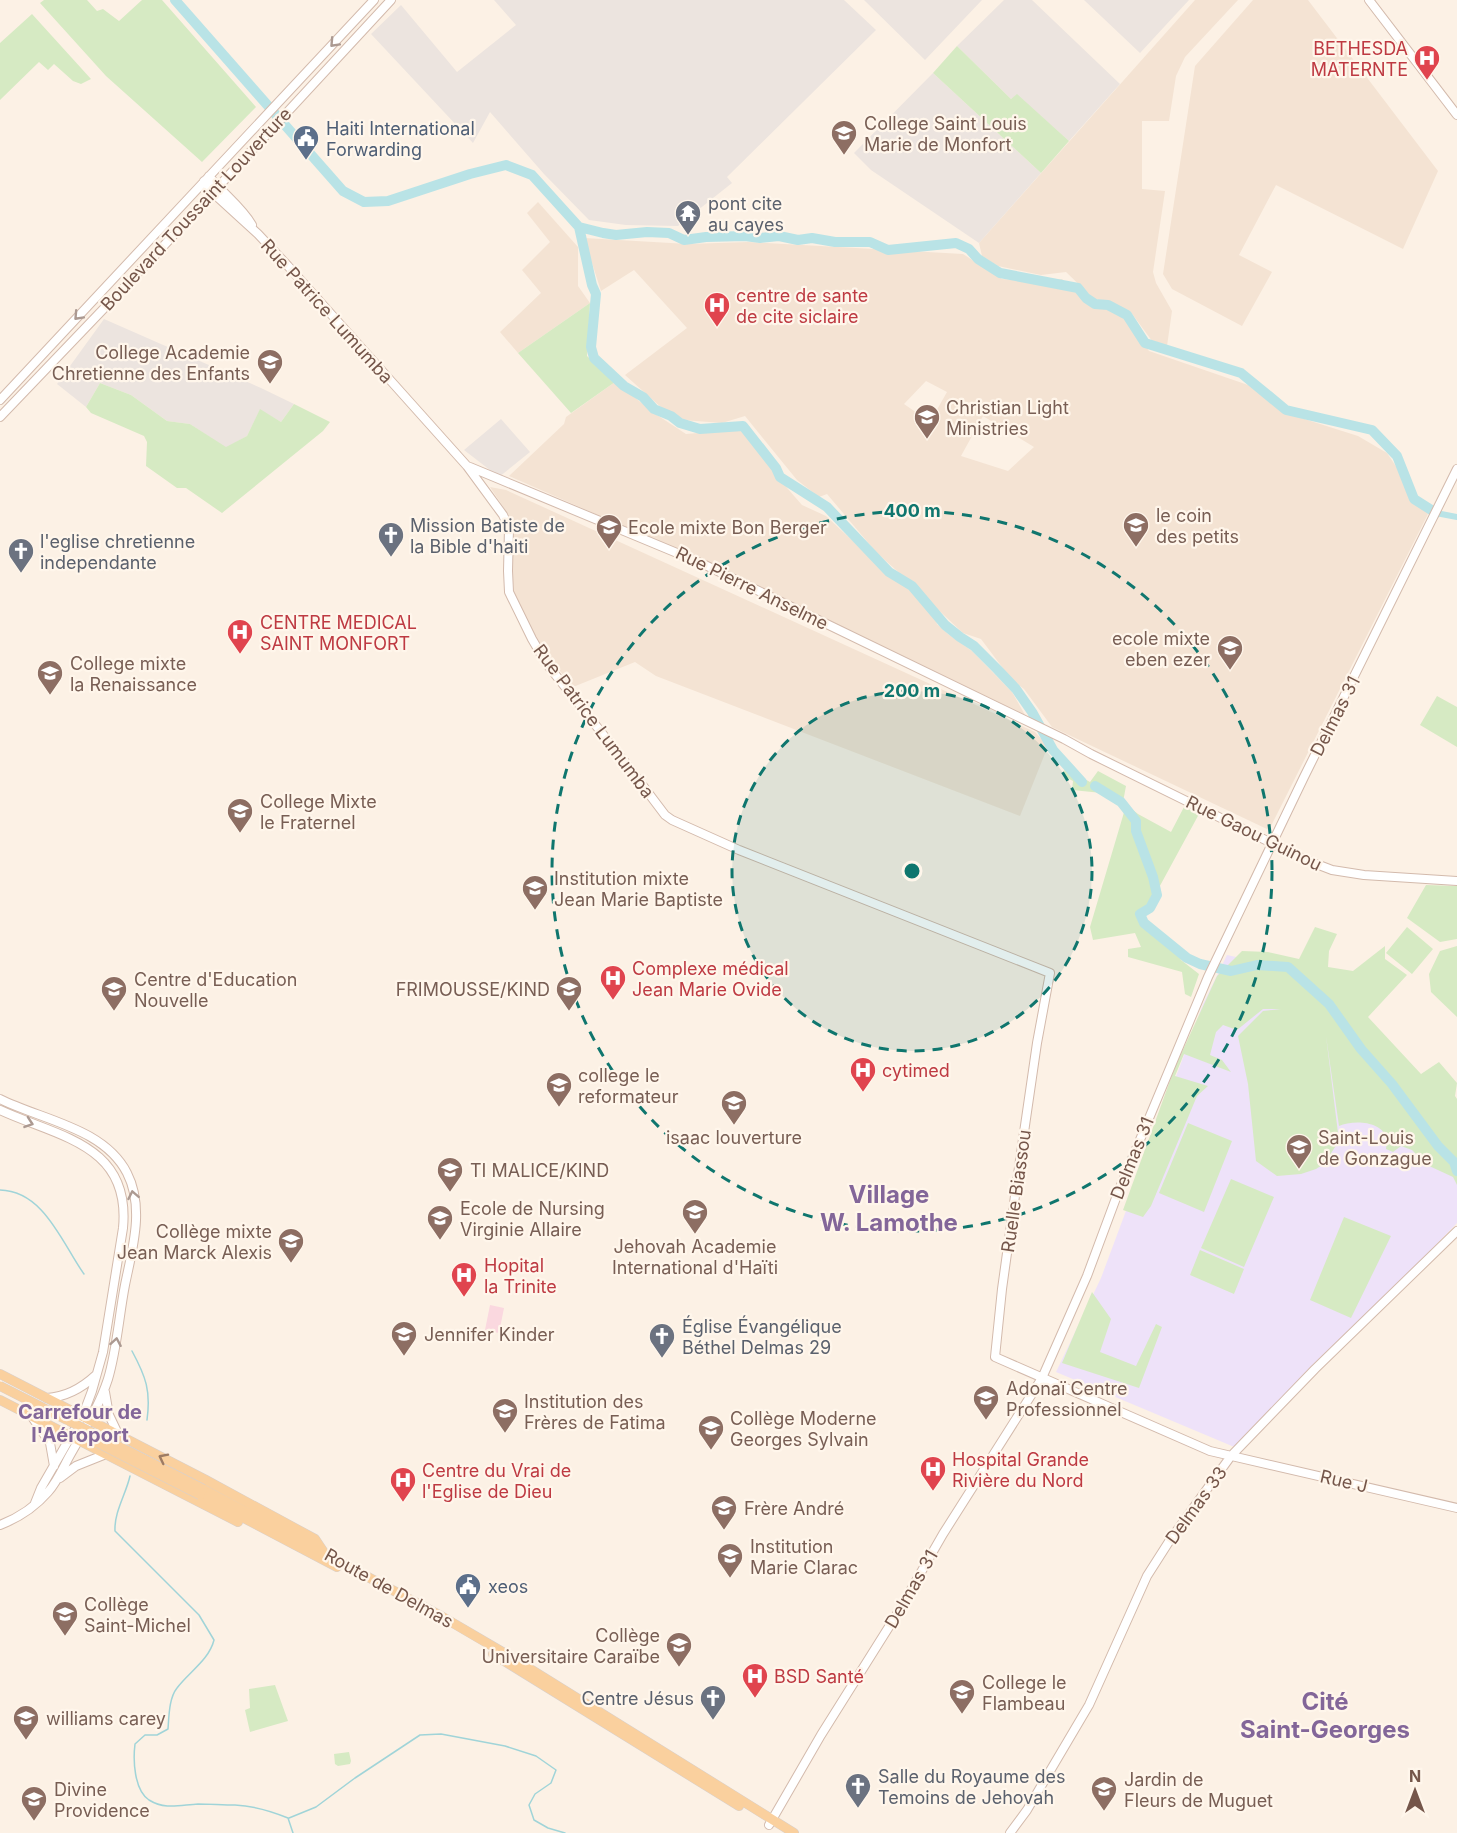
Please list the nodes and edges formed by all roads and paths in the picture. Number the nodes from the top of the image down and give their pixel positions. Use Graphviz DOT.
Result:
graph roads {
  1 [pos="374,0"];
  2 [pos="391,0"];
  3 [pos="1369,0"];
  4 [pos="1457,115"];
  5 [pos="207,179"];
  6 [pos="215,189"];
  7 [pos="0,400"];
  8 [pos="0,417"];
  9 [pos="467,466"];
  10 [pos="1457,469"];
  11 [pos="1054,734"];
  12 [pos="1273,844"];
  13 [pos="1457,881"];
  14 [pos="1050,973"];
  15 [pos="0,1100"];
  16 [pos="0,1110"];
  17 [pos="1457,1231"];
  18 [pos="0,1374"];
  19 [pos="96,1374"];
  20 [pos="1042,1378"];
  21 [pos="0,1386"];
  22 [pos="104,1389"];
  23 [pos="0,1393"];
  24 [pos="46,1398"];
  25 [pos="0,1400"];
  26 [pos="32,1416"];
  27 [pos="87,1417"];
  28 [pos="120,1436"];
  29 [pos="73,1439"];
  30 [pos="106,1454"];
  31 [pos="1231,1456"];
  32 [pos="54,1466"];
  33 [pos="53,1484"];
  34 [pos="202,1492"];
  35 [pos="35,1503"];
  36 [pos="1457,1509"];
  37 [pos="0,1525"];
  38 [pos="322,1555"];
  39 [pos="771,1823"];
  40 [pos="782,1833"];
  41 [pos="794,1833"];
  42 [pos="1010,1833"];
  1 -- 5 [label="street, Boulevard Toussaint Louverture, one-way"];
  2 -- 6 [label="street, Boulevard Toussaint Louverture"];
  3 -- 4 [label="street"];
  5 -- 6 [label="street, Rue Patrice Lumumba"];
  5 -- 7 [label="street, Boulevard Toussaint Louverture, one-way"];
  6 -- 8 [label="street, Boulevard Toussaint Louverture"];
  6 -- 9 [label="street, Rue Patrice Lumumba"];
  9 -- 11 [label="street, Rue Pierre Anselme"];
  9 -- 14 [label="street, Rue Patrice Lumumba"];
  10 -- 12 [label="street, Delmas 31"];
  11 -- 12 [label="street, Rue Gaou Guinou"];
  12 -- 13 [label="street, Rue Gaou Guinou"];
  12 -- 20 [label="street, Delmas 31"];
  14 -- 20 [label="street, Ruelle Biassou"];
  22 -- 15 [label="street, one-way"];
  16 -- 19 [label="street, one-way"];
  17 -- 31 [label="street, Delmas 33"];
  18 -- 24 [label="main road"];
  19 -- 24 [label="street"];
  19 -- 27 [label="street"];
  20 -- 31 [label="street, Rue J"];
  20 -- 39 [label="street, Delmas 31"];
  21 -- 34 [label="main road, Route de Delmas, bridge"];
  22 -- 27 [label="street"];
  22 -- 28 [label="street"];
  23 -- 34 [label="main road, Route de Delmas, bridge"];
  24 -- 27 [label="main road"];
  25 -- 26 [label="main road"];
  26 -- 29 [label="main road"];
  26 -- 32 [label="street"];
  27 -- 28 [label="main road"];
  27 -- 29 [label="street"];
  38 -- 28 [label="main road, one-way"];
  29 -- 30 [label="main road"];
  29 -- 32 [label="street"];
  29 -- 33 [label="street"];
  30 -- 33 [label="street"];
  30 -- 38 [label="main road"];
  31 -- 36 [label="street, Rue J"];
  31 -- 42 [label="street, Delmas 33"];
  32 -- 35 [label="street"];
  33 -- 35 [label="street"];
  34 -- 38 [label="main road, Route de Delmas"];
  35 -- 37 [label="street"];
  38 -- 39 [label="main road, Route de Delmas"];
  39 -- 40 [label="main road, Route de Delmas"];
  39 -- 41 [label="main road, Route de Delmas"];
}
